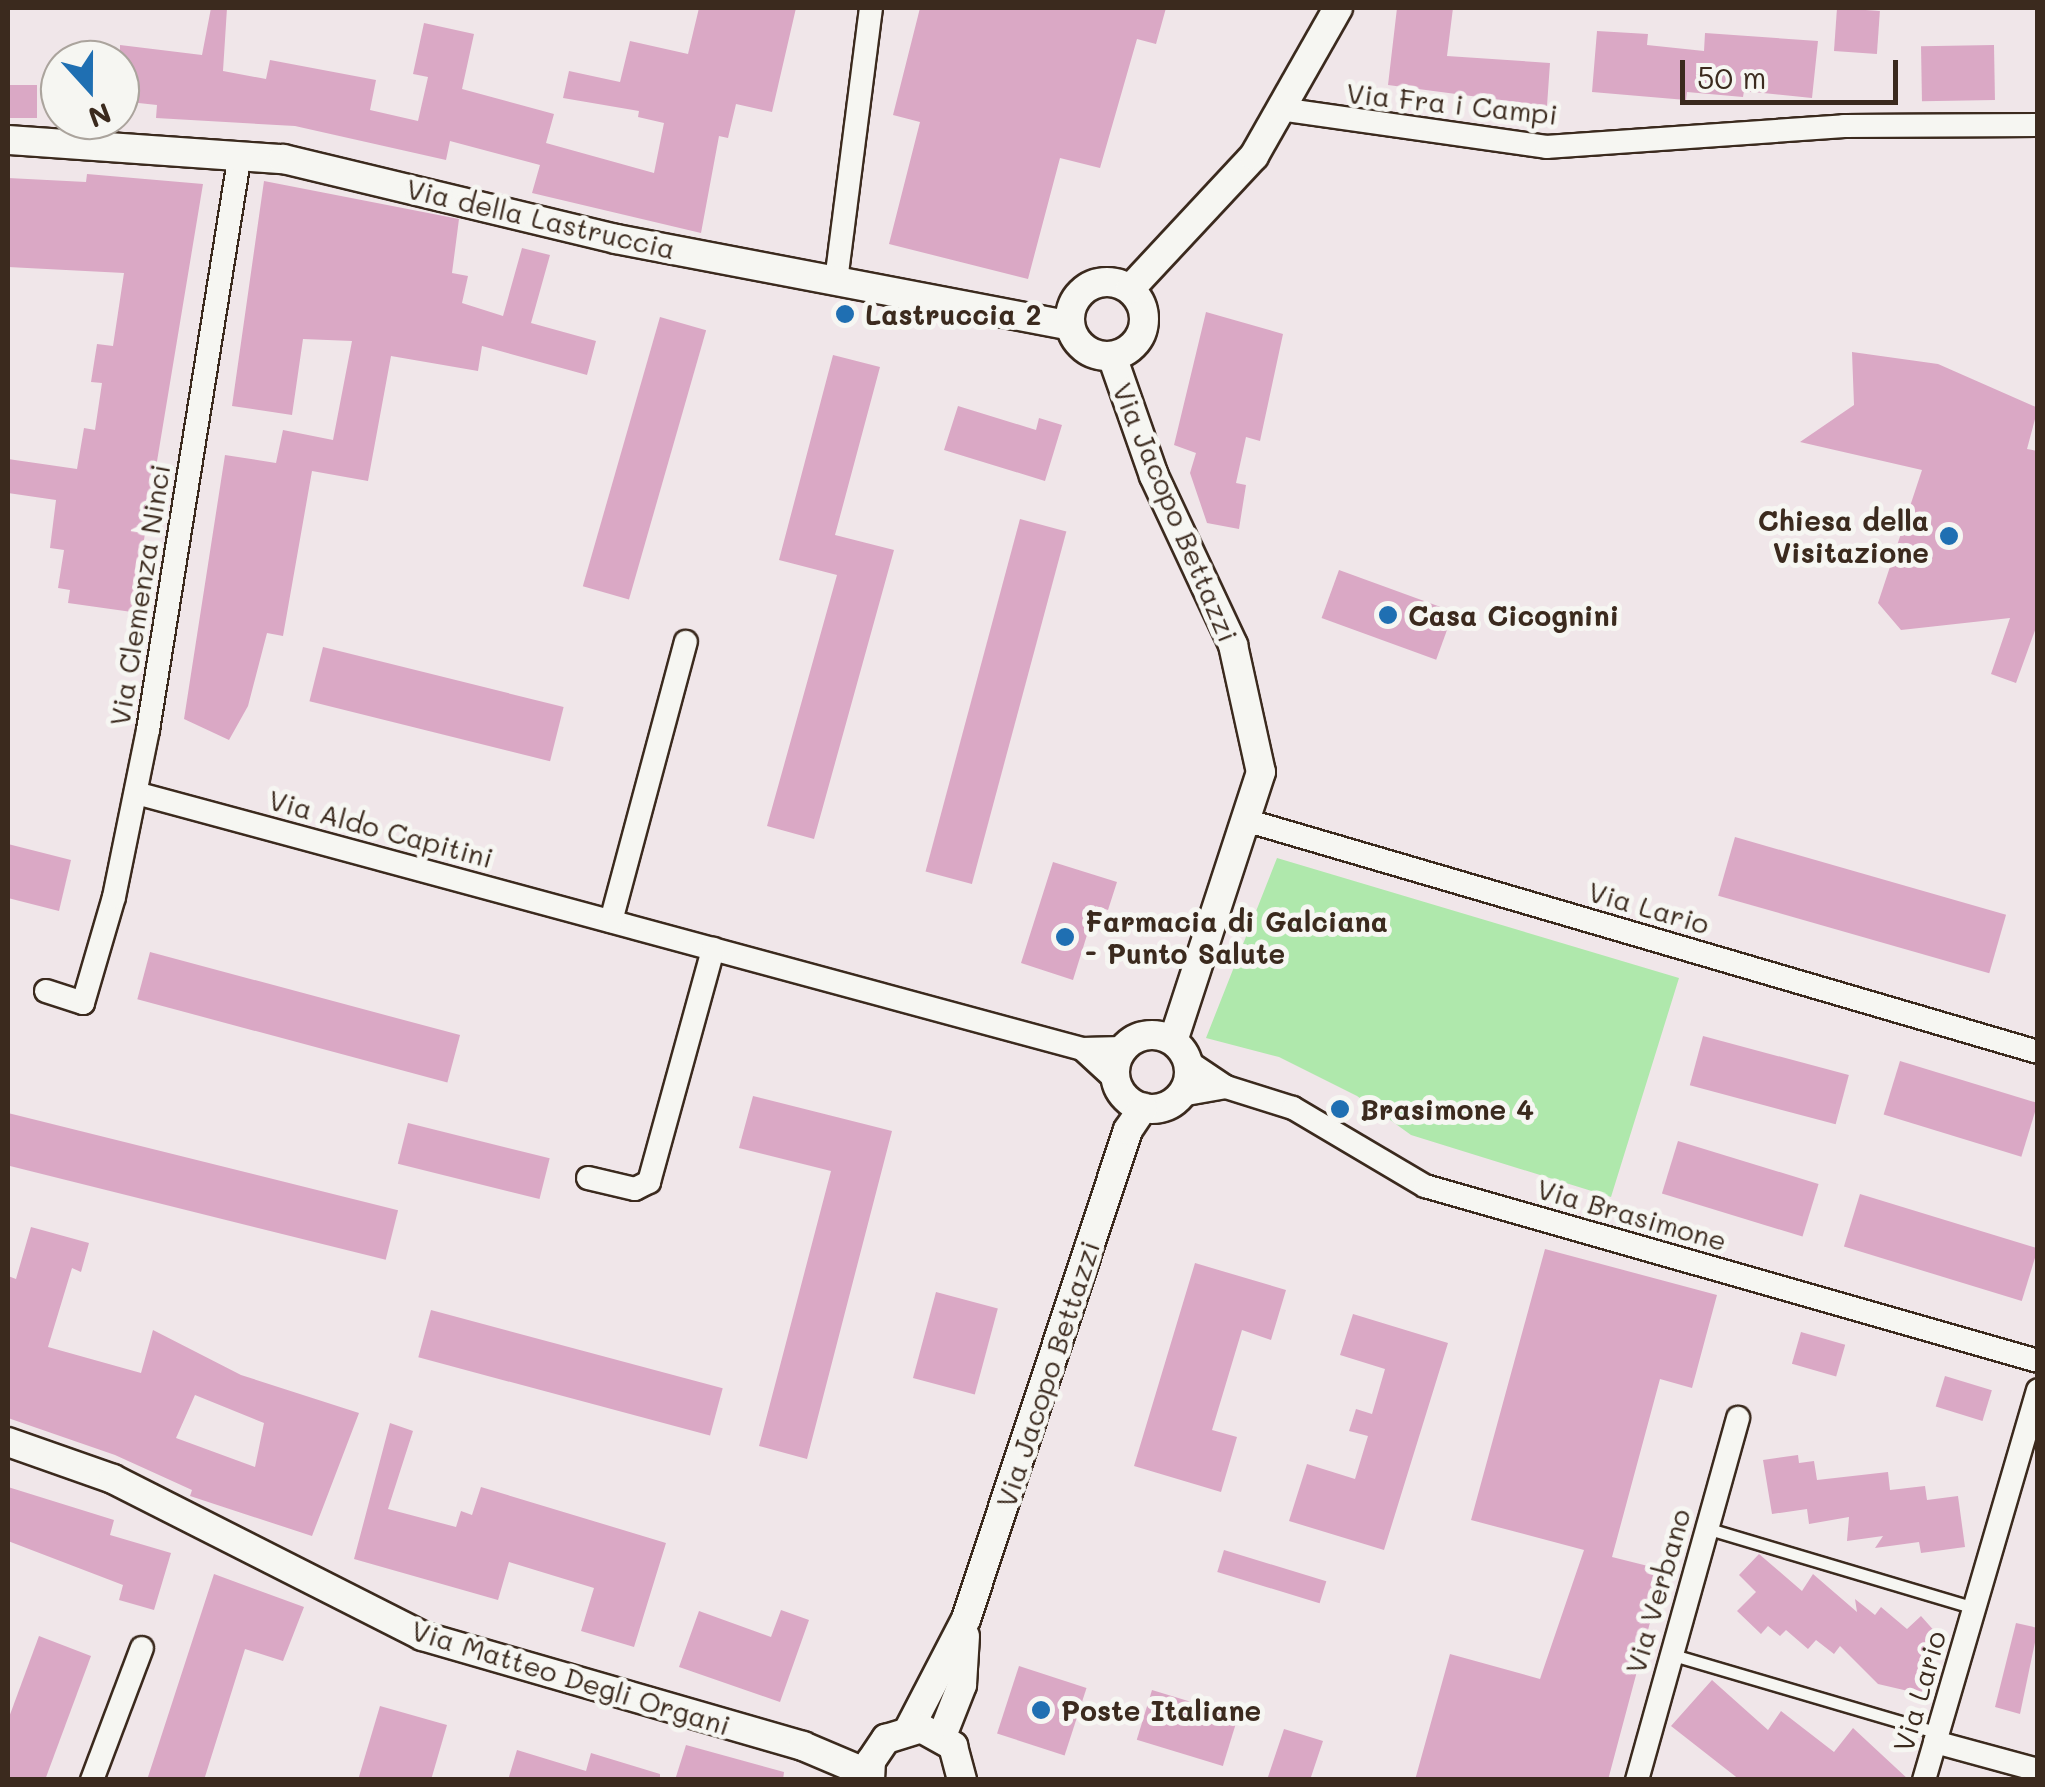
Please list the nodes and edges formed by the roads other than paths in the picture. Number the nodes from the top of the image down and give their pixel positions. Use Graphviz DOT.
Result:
graph roads {
  1 [pos="871,8"];
  2 [pos="1338,8"];
  3 [pos="1280,109"];
  4 [pos="2038,125"];
  5 [pos="8,140"];
  6 [pos="240,154"];
  7 [pos="836,281"];
  8 [pos="1130,289"];
  9 [pos="1070,326"];
  10 [pos="1112,356"];
  11 [pos="686,642"];
  12 [pos="136,793"];
  13 [pos="1244,820"];
  14 [pos="610,921"];
  15 [pos="713,949"];
  16 [pos="46,991"];
  17 [pos="1172,1046"];
  18 [pos="1123,1048"];
  19 [pos="1082,1049"];
  20 [pos="2038,1052"];
  21 [pos="1226,1087"];
  22 [pos="1181,1094"];
  23 [pos="1128,1104"];
  24 [pos="588,1178"];
  25 [pos="2038,1362"];
  26 [pos="2038,1390"];
  27 [pos="1738,1418"];
  28 [pos="8,1442"];
  29 [pos="1706,1528"];
  30 [pos="1974,1608"];
  31 [pos="966,1619"];
  32 [pos="142,1648"];
  33 [pos="1670,1654"];
  34 [pos="909,1729"];
  35 [pos="942,1736"];
  36 [pos="1936,1738"];
  37 [pos="2038,1770"];
  38 [pos="870,1777"];
  39 [pos="92,1780"];
  40 [pos="962,1780"];
  41 [pos="1637,1780"];
  42 [pos="1924,1780"];
  1 -- 7 [label="street"];
  2 -- 3 [label="street"];
  3 -- 4 [label="street, Via Fra i Campi"];
  3 -- 8 [label="street"];
  5 -- 6 [label="street, Via della Lastruccia"];
  6 -- 7 [label="street, Via della Lastruccia"];
  6 -- 12 [label="street, Via Clemenza Ninci"];
  7 -- 9 [label="street, Via della Lastruccia"];
  8 -- 9 [label="street"];
  8 -- 10 [label="street"];
  9 -- 10 [label="street"];
  10 -- 13 [label="street, Via Jacopo Bettazzi"];
  11 -- 14 [label="street"];
  12 -- 14 [label="street, Via Aldo Capitini"];
  12 -- 16 [label="street, Via Clemenza Ninci"];
  13 -- 17 [label="street, Via Jacopo Bettazzi"];
  13 -- 20 [label="street, Via Lario"];
  14 -- 15 [label="street, Via Aldo Capitini"];
  15 -- 19 [label="street, Via Aldo Capitini"];
  15 -- 24 [label="street"];
  17 -- 18 [label="street"];
  17 -- 21 [label="street, Via Brasimone"];
  17 -- 22 [label="street, Via Jacopo Bettazzi"];
  18 -- 19 [label="street, Via Aldo Capitini"];
  18 -- 23 [label="street, Via Jacopo Bettazzi"];
  19 -- 23 [label="street, Via Aldo Capitini"];
  21 -- 22 [label="street, Via Brasimone"];
  21 -- 25 [label="street, Via Brasimone"];
  22 -- 23 [label="street"];
  23 -- 31 [label="street, Via Jacopo Bettazzi"];
  26 -- 30 [label="street, Via Lario"];
  27 -- 29 [label="street, Via Verbano"];
  28 -- 38 [label="street, Via Matteo Degli Organi"];
  29 -- 30 [label="lane"];
  29 -- 33 [label="street, Via Verbano"];
  30 -- 36 [label="street, Via Lario"];
  31 -- 34 [label="street, Via Jacopo Bettazzi"];
  31 -- 35 [label="street, Via Jacopo Bettazzi"];
  32 -- 39 [label="street"];
  33 -- 36 [label="lane"];
  33 -- 41 [label="street, Via Verbano"];
  34 -- 35 [label="street"];
  34 -- 38 [label="street"];
  35 -- 40 [label="street"];
  36 -- 37 [label="street"];
  36 -- 42 [label="street, Via Lario"];
}
